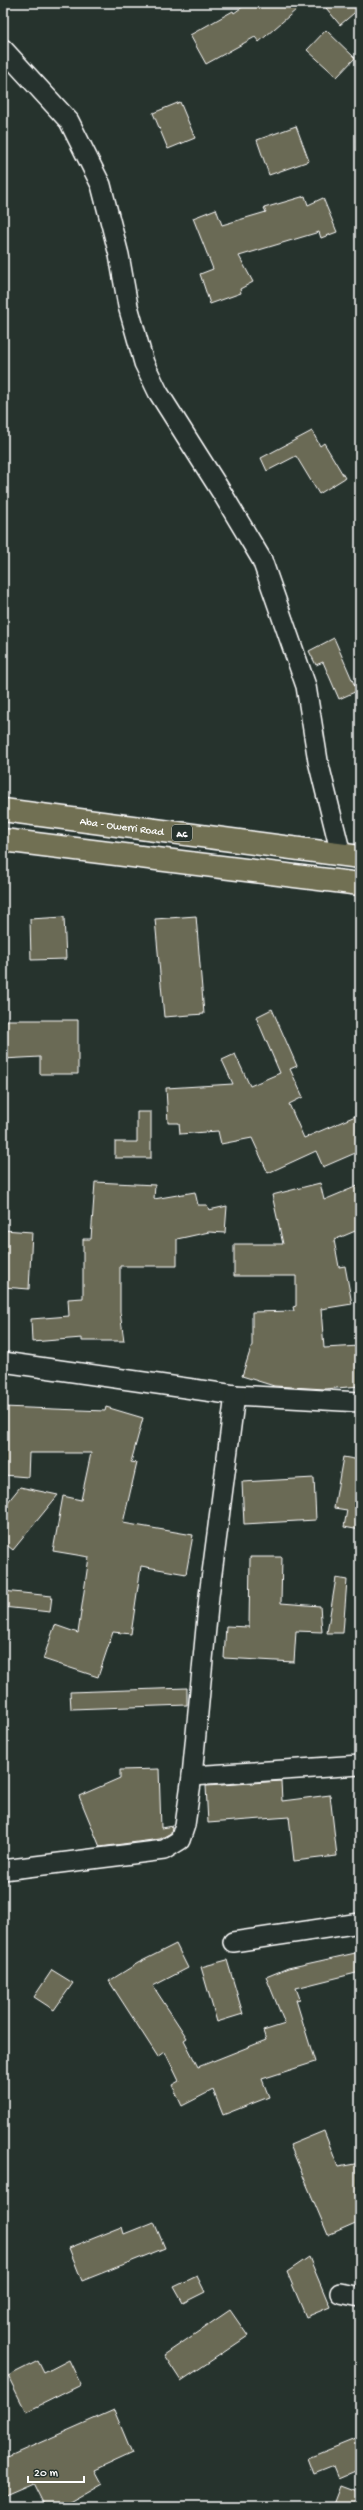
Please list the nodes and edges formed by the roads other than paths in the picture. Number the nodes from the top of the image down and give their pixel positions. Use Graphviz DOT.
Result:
graph roads {
  1 [pos="3,49"];
  2 [pos="3,810"];
  3 [pos="3,840"];
  4 [pos="350,856"];
  5 [pos="360,884"];
  6 [pos="3,1362"];
  7 [pos="235,1395"];
  8 [pos="360,1402"];
  9 [pos="360,1765"];
  10 [pos="192,1776"];
  11 [pos="3,1870"];
  12 [pos="360,1923"];
  13 [pos="233,1942"];
  14 [pos="340,2293"];
  15 [pos="360,2297"];
  1 -- 4 [label="street"];
  2 -- 4 [label="highway, Aba - Owerri Road / A6"];
  3 -- 5 [label="highway"];
  6 -- 7 [label="street"];
  7 -- 8 [label="street"];
  7 -- 10 [label="street"];
  9 -- 10 [label="street"];
  10 -- 11 [label="street"];
  12 -- 13 [label="street"];
  14 -- 15 [label="street"];
}
